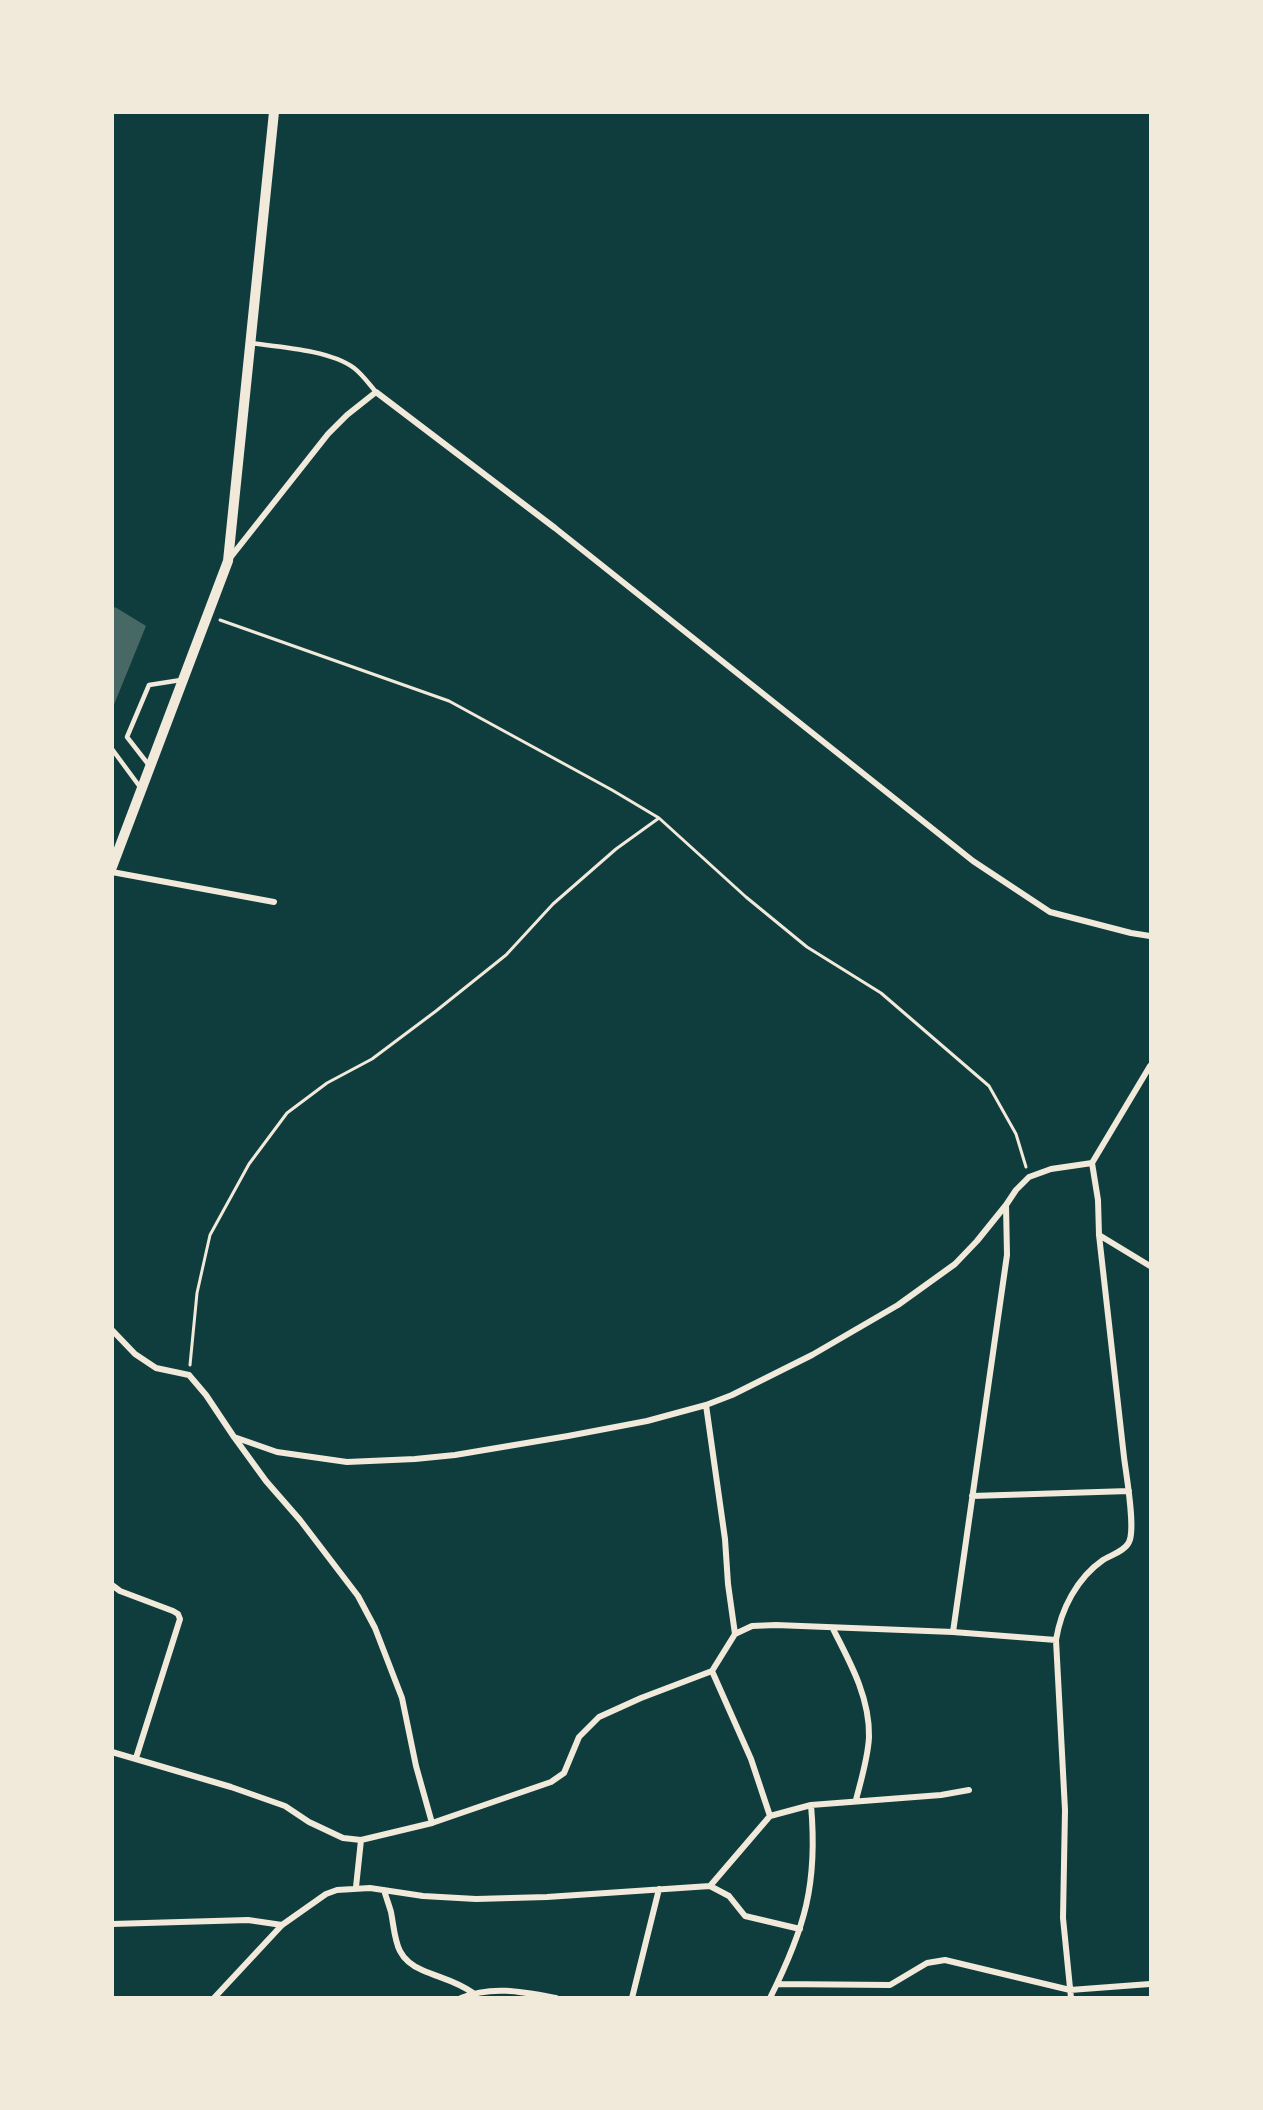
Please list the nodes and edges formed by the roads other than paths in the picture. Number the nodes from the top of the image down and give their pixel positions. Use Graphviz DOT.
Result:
graph roads {
  1 [pos="274,112"];
  2 [pos="250,343"];
  3 [pos="376,392"];
  4 [pos="228,561"];
  5 [pos="183,680"];
  6 [pos="112,749"];
  7 [pos="150,766"];
  8 [pos="142,789"];
  9 [pos="112,867"];
  10 [pos="112,872"];
  11 [pos="274,902"];
  12 [pos="1150,936"];
  13 [pos="1150,1066"];
  14 [pos="1092,1163"];
  15 [pos="1006,1205"];
  16 [pos="1098,1235"];
  17 [pos="1150,1266"];
  18 [pos="112,1330"];
  19 [pos="706,1405"];
  20 [pos="234,1437"];
  21 [pos="1129,1491"];
  22 [pos="972,1496"];
  23 [pos="112,1585"];
  24 [pos="833,1629"];
  25 [pos="953,1632"];
  26 [pos="735,1634"];
  27 [pos="1056,1640"];
  28 [pos="712,1671"];
  29 [pos="112,1752"];
  30 [pos="136,1758"];
  31 [pos="969,1790"];
  32 [pos="856,1800"];
  33 [pos="811,1805"];
  34 [pos="770,1816"];
  35 [pos="432,1823"];
  36 [pos="362,1840"];
  37 [pos="710,1886"];
  38 [pos="356,1887"];
  39 [pos="658,1889"];
  40 [pos="384,1890"];
  41 [pos="112,1924"];
  42 [pos="282,1925"];
  43 [pos="800,1929"];
  44 [pos="777,1984"];
  45 [pos="1150,1984"];
  46 [pos="1070,1990"];
  47 [pos="473,1993"];
  48 [pos="489,1994"];
  49 [pos="214,1998"];
  50 [pos="461,1998"];
  51 [pos="556,1998"];
  52 [pos="632,1998"];
  53 [pos="770,1998"];
  54 [pos="1071,1998"];
  1 -- 2 [label="street"];
  2 -- 3 [label="lane"];
  2 -- 4 [label="street"];
  3 -- 4 [label="street"];
  3 -- 12 [label="street"];
  4 -- 5 [label="street"];
  5 -- 7 [label="street"];
  5 -- 7 [label="lane"];
  6 -- 8 [label="lane"];
  7 -- 8 [label="street"];
  8 -- 9 [label="street"];
  10 -- 11 [label="street"];
  13 -- 14 [label="street"];
  14 -- 15 [label="street"];
  14 -- 16 [label="street"];
  15 -- 19 [label="street"];
  15 -- 22 [label="street"];
  16 -- 17 [label="street"];
  16 -- 21 [label="street"];
  18 -- 20 [label="street"];
  19 -- 20 [label="street"];
  19 -- 26 [label="street"];
  20 -- 35 [label="street"];
  21 -- 22 [label="street"];
  21 -- 27 [label="street"];
  22 -- 25 [label="street"];
  23 -- 30 [label="street"];
  24 -- 25 [label="street"];
  24 -- 26 [label="street"];
  24 -- 32 [label="street"];
  25 -- 27 [label="street"];
  26 -- 28 [label="street"];
  27 -- 46 [label="street"];
  28 -- 34 [label="street"];
  28 -- 35 [label="street"];
  29 -- 30 [label="street"];
  30 -- 36 [label="street"];
  31 -- 32 [label="street"];
  32 -- 33 [label="street"];
  33 -- 34 [label="street"];
  33 -- 43 [label="street"];
  34 -- 37 [label="street"];
  35 -- 36 [label="street"];
  36 -- 38 [label="street"];
  37 -- 39 [label="street"];
  37 -- 43 [label="street"];
  38 -- 40 [label="street"];
  38 -- 42 [label="street"];
  39 -- 40 [label="street"];
  39 -- 52 [label="street"];
  40 -- 47 [label="street"];
  41 -- 42 [label="street"];
  42 -- 49 [label="street"];
  43 -- 44 [label="street"];
  44 -- 46 [label="street"];
  44 -- 53 [label="street"];
  45 -- 46 [label="street"];
  46 -- 54 [label="street"];
  47 -- 48 [label="street"];
  47 -- 50 [label="street"];
  48 -- 51 [label="street"];
}
